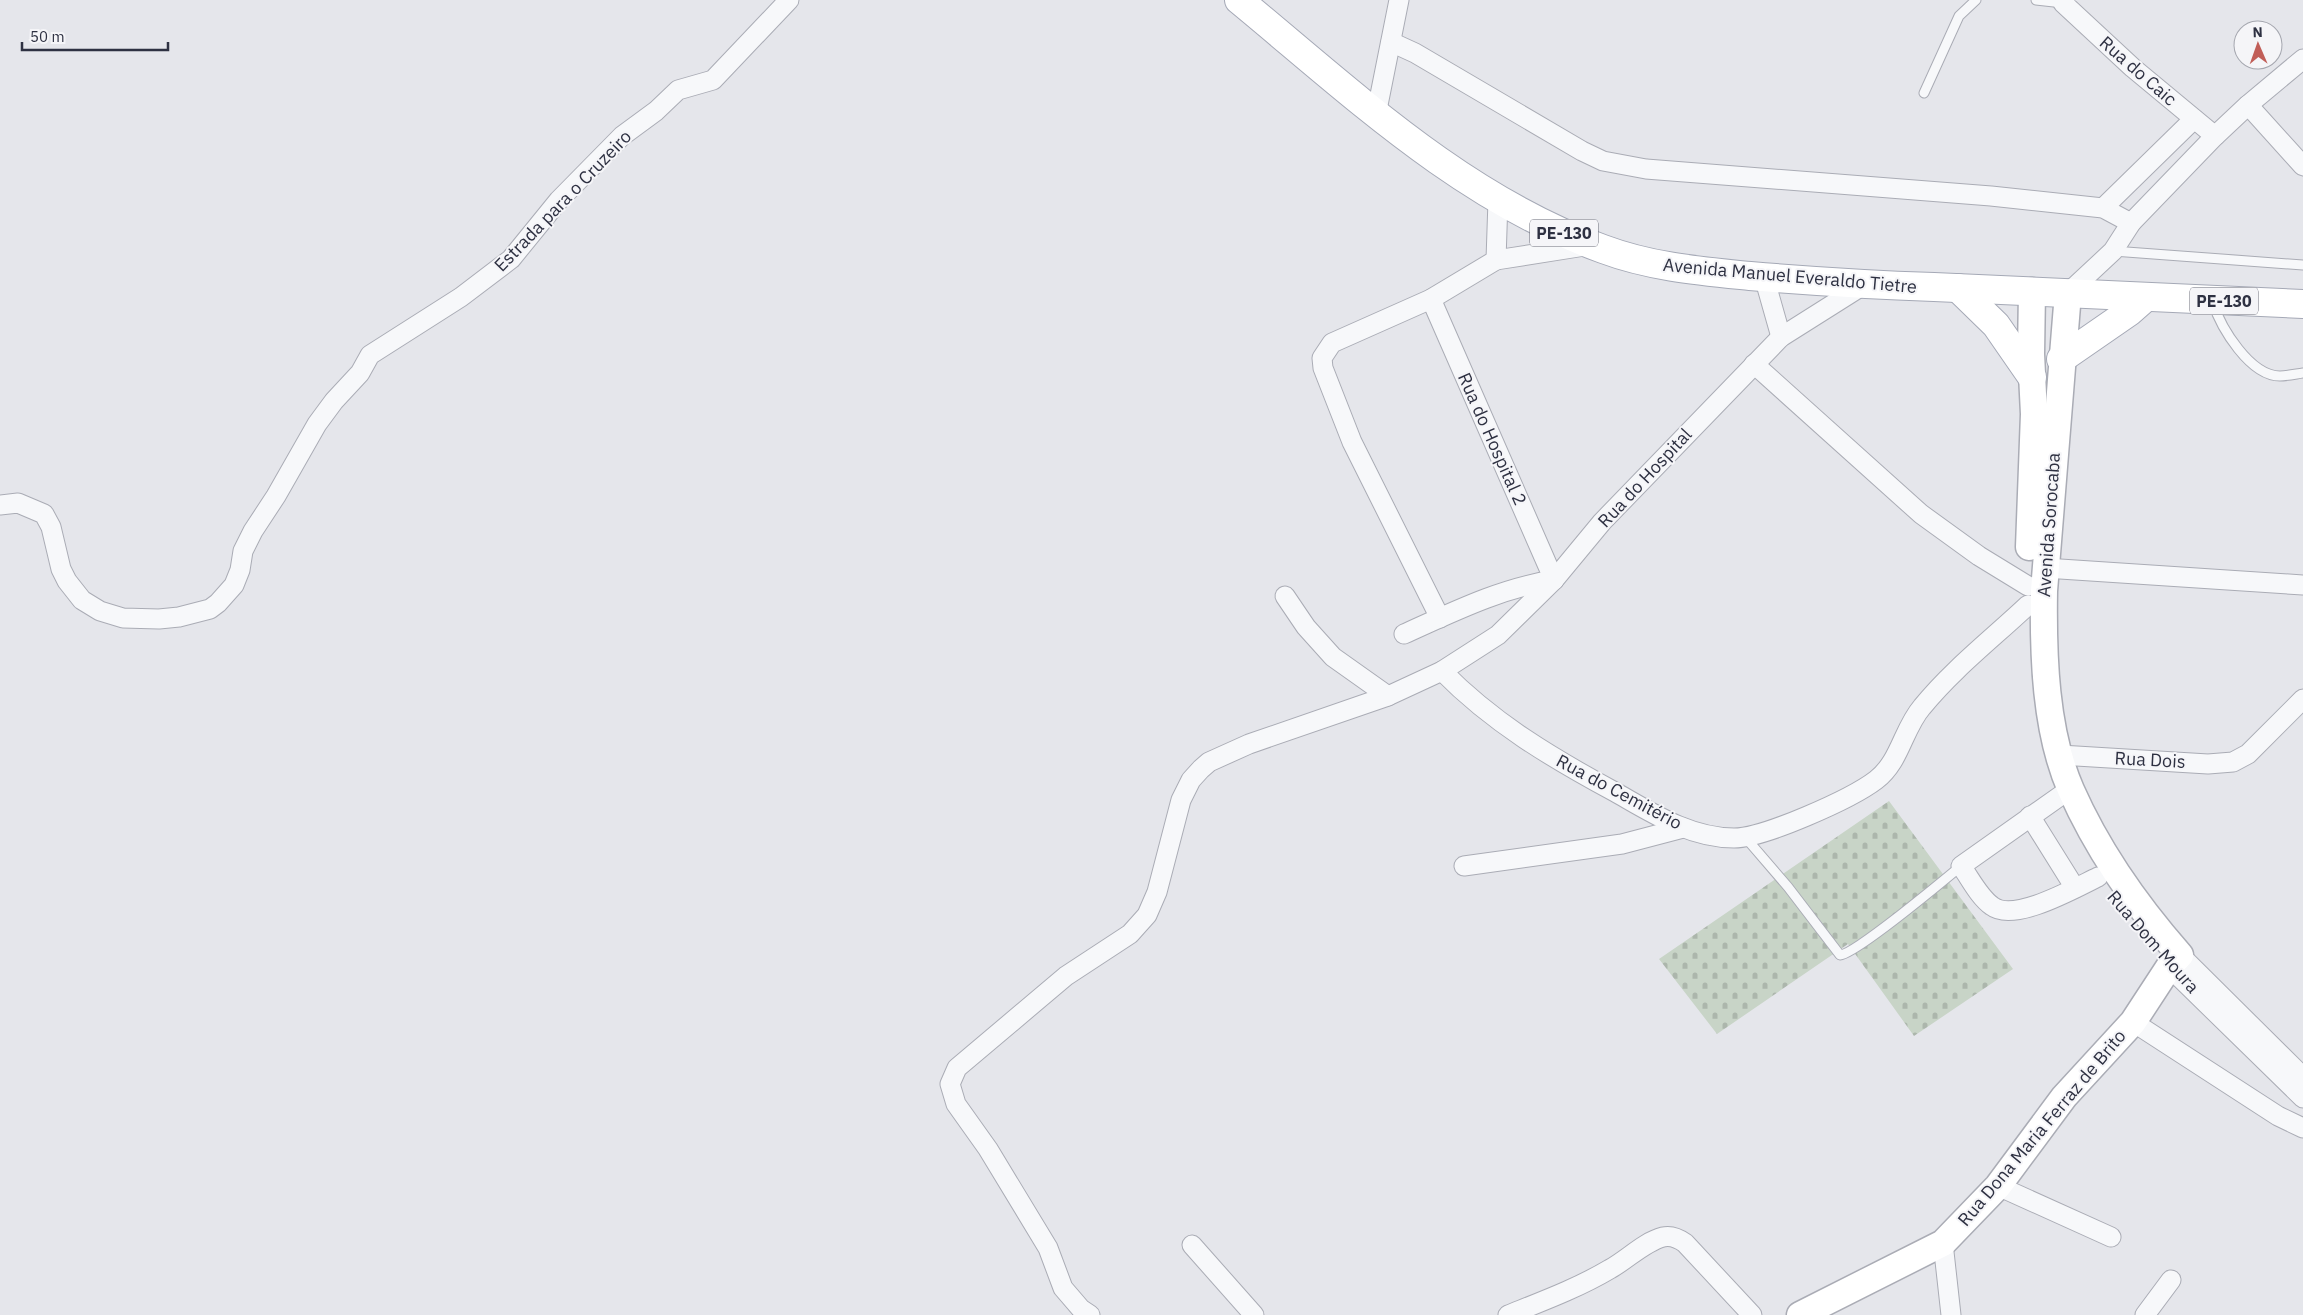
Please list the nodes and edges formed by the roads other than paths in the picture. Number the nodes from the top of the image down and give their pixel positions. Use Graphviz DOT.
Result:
graph roads {
  1 [pos="789,0"];
  2 [pos="1239,0"];
  3 [pos="1399,0"];
  4 [pos="1976,0"];
  5 [pos="2036,0"];
  6 [pos="2064,2"];
  7 [pos="1390,42"];
  8 [pos="2303,59"];
  9 [pos="1924,93"];
  10 [pos="2248,105"];
  11 [pos="1376,115"];
  12 [pos="2194,119"];
  13 [pos="2215,136"];
  14 [pos="2303,166"];
  15 [pos="1498,200"];
  16 [pos="2103,208"];
  17 [pos="2131,223"];
  18 [pos="1592,245"];
  19 [pos="2113,251"];
  20 [pos="1496,260"];
  21 [pos="2303,265"];
  22 [pos="1764,277"];
  23 [pos="1866,284"];
  24 [pos="1958,288"];
  25 [pos="2032,291"];
  26 [pos="2068,293"];
  27 [pos="2146,297"];
  28 [pos="1431,299"];
  29 [pos="2212,300"];
  30 [pos="2303,304"];
  31 [pos="1780,337"];
  32 [pos="2061,359"];
  33 [pos="1754,364"];
  34 [pos="2303,373"];
  35 [pos="2032,378"];
  36 [pos="0,505"];
  37 [pos="1554,580"];
  38 [pos="2034,586"];
  39 [pos="2303,586"];
  40 [pos="1285,596"];
  41 [pos="1440,618"];
  42 [pos="1404,634"];
  43 [pos="1442,672"];
  44 [pos="1388,696"];
  45 [pos="2303,699"];
  46 [pos="2053,757"];
  47 [pos="2064,792"];
  48 [pos="2030,816"];
  49 [pos="1683,828"];
  50 [pos="1745,838"];
  51 [pos="1464,866"];
  52 [pos="1960,866"];
  53 [pos="2087,882"];
  54 [pos="2175,961"];
  55 [pos="2133,1022"];
  56 [pos="2303,1077"];
  57 [pos="2303,1098"];
  58 [pos="2303,1128"];
  59 [pos="1998,1186"];
  60 [pos="2111,1237"];
  61 [pos="1943,1243"];
  62 [pos="1192,1245"];
  63 [pos="2171,1280"];
  64 [pos="1812,1312"];
  65 [pos="1090,1315"];
  66 [pos="1254,1315"];
  67 [pos="1508,1315"];
  68 [pos="1752,1315"];
  69 [pos="1951,1315"];
  70 [pos="2145,1315"];
  1 -- 36 [label="street, Estrada para o Cruzeiro"];
  2 -- 11 [label="main road, Avenida Manuel Everaldo Tietre / PE-130"];
  3 -- 7 [label="street"];
  4 -- 9 [label="lane"];
  5 -- 6 [label="lane"];
  6 -- 12 [label="street, Rua do Caic"];
  7 -- 11 [label="street"];
  7 -- 16 [label="street"];
  8 -- 10 [label="street"];
  10 -- 13 [label="street"];
  10 -- 14 [label="street"];
  11 -- 15 [label="main road, Avenida Manuel Everaldo Tietre / PE-130"];
  12 -- 13 [label="street, Rua do Caic"];
  12 -- 16 [label="street"];
  13 -- 17 [label="street"];
  15 -- 18 [label="main road, Avenida Manuel Everaldo Tietre / PE-130"];
  15 -- 20 [label="street"];
  16 -- 17 [label="street"];
  17 -- 19 [label="street"];
  18 -- 20 [label="street"];
  18 -- 22 [label="main road, Avenida Manuel Everaldo Tietre / PE-130"];
  19 -- 21 [label="lane"];
  19 -- 26 [label="street"];
  20 -- 28 [label="street"];
  22 -- 23 [label="main road, Avenida Manuel Everaldo Tietre / PE-130"];
  22 -- 31 [label="street"];
  23 -- 24 [label="main road, Avenida Manuel Everaldo Tietre / PE-130"];
  23 -- 31 [label="street, Rua do Hospital"];
  24 -- 25 [label="main road, Avenida Manuel Everaldo Tietre / PE-130"];
  24 -- 35 [label="main road"];
  25 -- 26 [label="main road, Avenida Manuel Everaldo Tietre / PE-130"];
  25 -- 35 [label="street, Avenida Sorocaba"];
  26 -- 27 [label="main road, Avenida Manuel Everaldo Tietre / PE-130"];
  26 -- 32 [label="street, Avenida Sorocaba"];
  27 -- 29 [label="main road, Avenida Manuel Everaldo Tietre / PE-130"];
  27 -- 32 [label="main road"];
  28 -- 37 [label="street, Rua do Hospital 2"];
  28 -- 41 [label="street"];
  29 -- 30 [label="main road, Avenida Manuel Everaldo Tietre / PE-130"];
  29 -- 34 [label="lane"];
  31 -- 33 [label="street, Rua do Hospital"];
  32 -- 38 [label="street, Avenida Sorocaba"];
  33 -- 37 [label="street, Rua do Hospital"];
  33 -- 38 [label="street, Avenida Sorocaba"];
  35 -- 38 [label="street, Avenida Sorocaba"];
  37 -- 41 [label="street"];
  37 -- 43 [label="street, Rua do Hospital"];
  38 -- 39 [label="street"];
  38 -- 46 [label="street, Avenida Sorocaba"];
  38 -- 46 [label="street, Avenida Sorocaba"];
  38 -- 50 [label="street, Rua do Cemitério"];
  40 -- 44 [label="street"];
  41 -- 42 [label="street"];
  43 -- 44 [label="street, Rua do Hospital"];
  43 -- 49 [label="street, Rua do Cemitério"];
  44 -- 65 [label="street, Rua do Hospital"];
  45 -- 46 [label="street, Rua Dois"];
  46 -- 47 [label="street, Rua Dom Moura"];
  47 -- 48 [label="street"];
  47 -- 53 [label="street, Rua Dom Moura"];
  47 -- 54 [label="street, Rua Dom Moura"];
  48 -- 52 [label="street"];
  48 -- 53 [label="street"];
  49 -- 50 [label="street, Rua do Cemitério"];
  49 -- 51 [label="street"];
  50 -- 52 [label="lane"];
  52 -- 53 [label="street"];
  53 -- 54 [label="street, Rua Dom Moura"];
  54 -- 55 [label="street, Rua Dona Maria Ferraz de Brito"];
  54 -- 56 [label="street, Rua Dom Moura"];
  54 -- 57 [label="street, Rua Dom Moura"];
  55 -- 58 [label="street"];
  55 -- 59 [label="street, Rua Dona Maria Ferraz de Brito"];
  59 -- 60 [label="street"];
  59 -- 61 [label="street, Rua Dona Maria Ferraz de Brito"];
  61 -- 64 [label="street, Rua Dona Maria Ferraz de Brito"];
  61 -- 69 [label="street"];
  62 -- 66 [label="street"];
  63 -- 70 [label="street"];
  67 -- 68 [label="street"];
}
